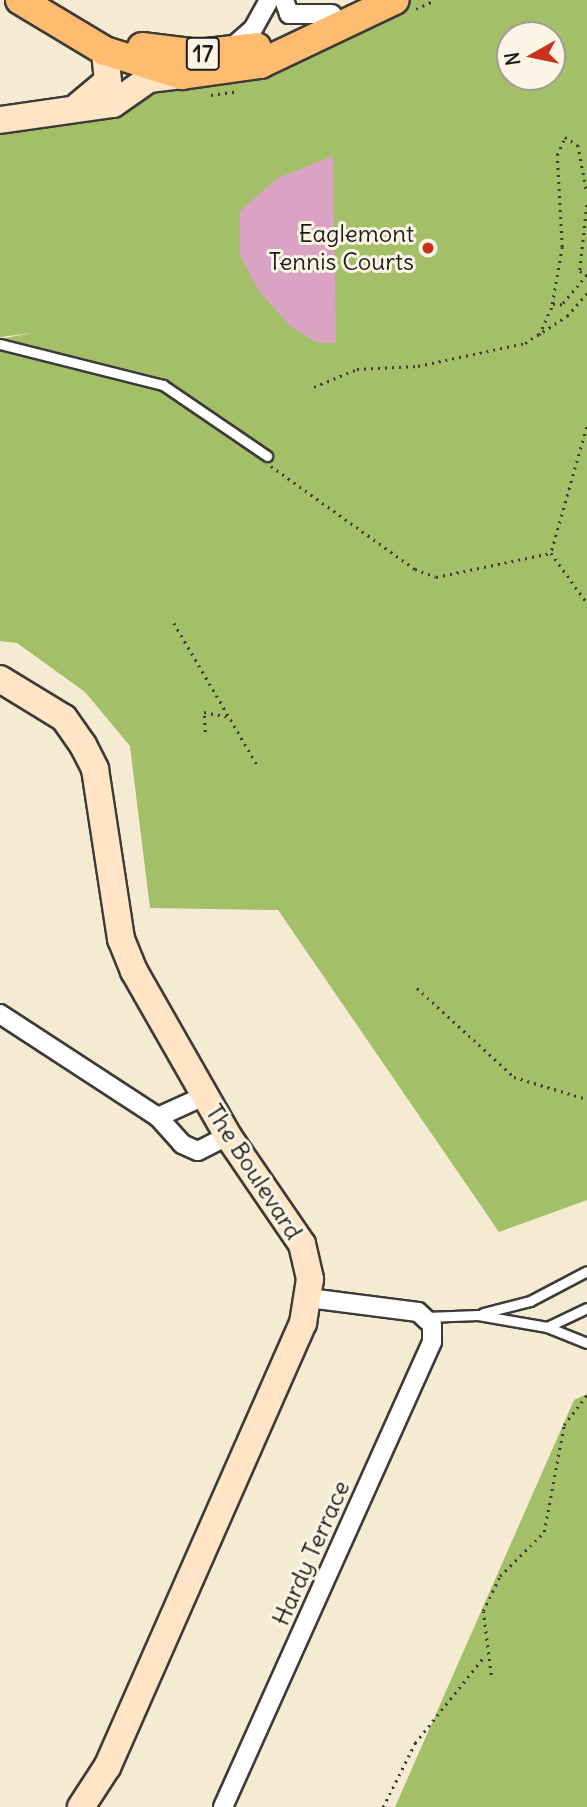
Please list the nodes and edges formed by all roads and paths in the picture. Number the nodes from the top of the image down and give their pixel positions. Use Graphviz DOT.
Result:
graph roads {
  1 [pos="20,0"];
  2 [pos="49,0"];
  3 [pos="269,0"];
  4 [pos="284,0"];
  5 [pos="358,0"];
  6 [pos="396,0"];
  7 [pos="332,14"];
  8 [pos="105,51"];
  9 [pos="226,52"];
  10 [pos="182,75"];
  11 [pos="73,108"];
  12 [pos="0,120"];
  13 [pos="587,193"];
  14 [pos="587,205"];
  15 [pos="587,275"];
  16 [pos="587,293"];
  17 [pos="552,304"];
  18 [pos="540,335"];
  19 [pos="0,344"];
  20 [pos="314,387"];
  21 [pos="587,427"];
  22 [pos="267,456"];
  23 [pos="551,553"];
  24 [pos="587,603"];
  25 [pos="174,623"];
  26 [pos="0,680"];
  27 [pos="230,718"];
  28 [pos="205,732"];
  29 [pos="258,766"];
  30 [pos="417,988"];
  31 [pos="0,1014"];
  32 [pos="204,1096"];
  33 [pos="587,1099"];
  34 [pos="158,1117"];
  35 [pos="228,1136"];
  36 [pos="587,1271"];
  37 [pos="309,1298"];
  38 [pos="587,1308"];
  39 [pos="478,1315"];
  40 [pos="426,1317"];
  41 [pos="547,1327"];
  42 [pos="587,1343"];
  43 [pos="587,1395"];
  44 [pos="484,1657"];
  45 [pos="491,1675"];
  46 [pos="81,1807"];
  47 [pos="223,1807"];
  48 [pos="383,1807"];
  1 -- 8 [label="main road, 17"];
  2 -- 9 [label="main road, 17"];
  3 -- 9 [label="street"];
  4 -- 7 [label="street"];
  5 -- 7 [label="main road, 17"];
  6 -- 10 [label="main road, 17"];
  7 -- 9 [label="main road, 17"];
  8 -- 10 [label="main road, 17"];
  8 -- 11 [label="street"];
  10 -- 11 [label="street"];
  11 -- 12 [label="street"];
  13 -- 17 [label="path"];
  14 -- 15 [label="path"];
  15 -- 17 [label="path"];
  16 -- 18 [label="path"];
  17 -- 18 [label="path"];
  18 -- 20 [label="path"];
  19 -- 22 [label="lane"];
  21 -- 23 [label="path"];
  22 -- 23 [label="path"];
  23 -- 24 [label="path"];
  25 -- 27 [label="path"];
  26 -- 32 [label="street, The Boulevard"];
  27 -- 28 [label="path"];
  27 -- 29 [label="path"];
  30 -- 33 [label="path"];
  31 -- 34 [label="street"];
  32 -- 34 [label="street"];
  32 -- 35 [label="street, The Boulevard"];
  34 -- 35 [label="street"];
  35 -- 37 [label="street, The Boulevard"];
  36 -- 39 [label="lane"];
  37 -- 40 [label="street"];
  37 -- 46 [label="street"];
  38 -- 41 [label="lane"];
  39 -- 40 [label="lane"];
  39 -- 41 [label="lane"];
  40 -- 47 [label="street, Hardy Terrace"];
  41 -- 42 [label="lane"];
  43 -- 44 [label="path"];
  44 -- 45 [label="path"];
  44 -- 48 [label="path"];
}
